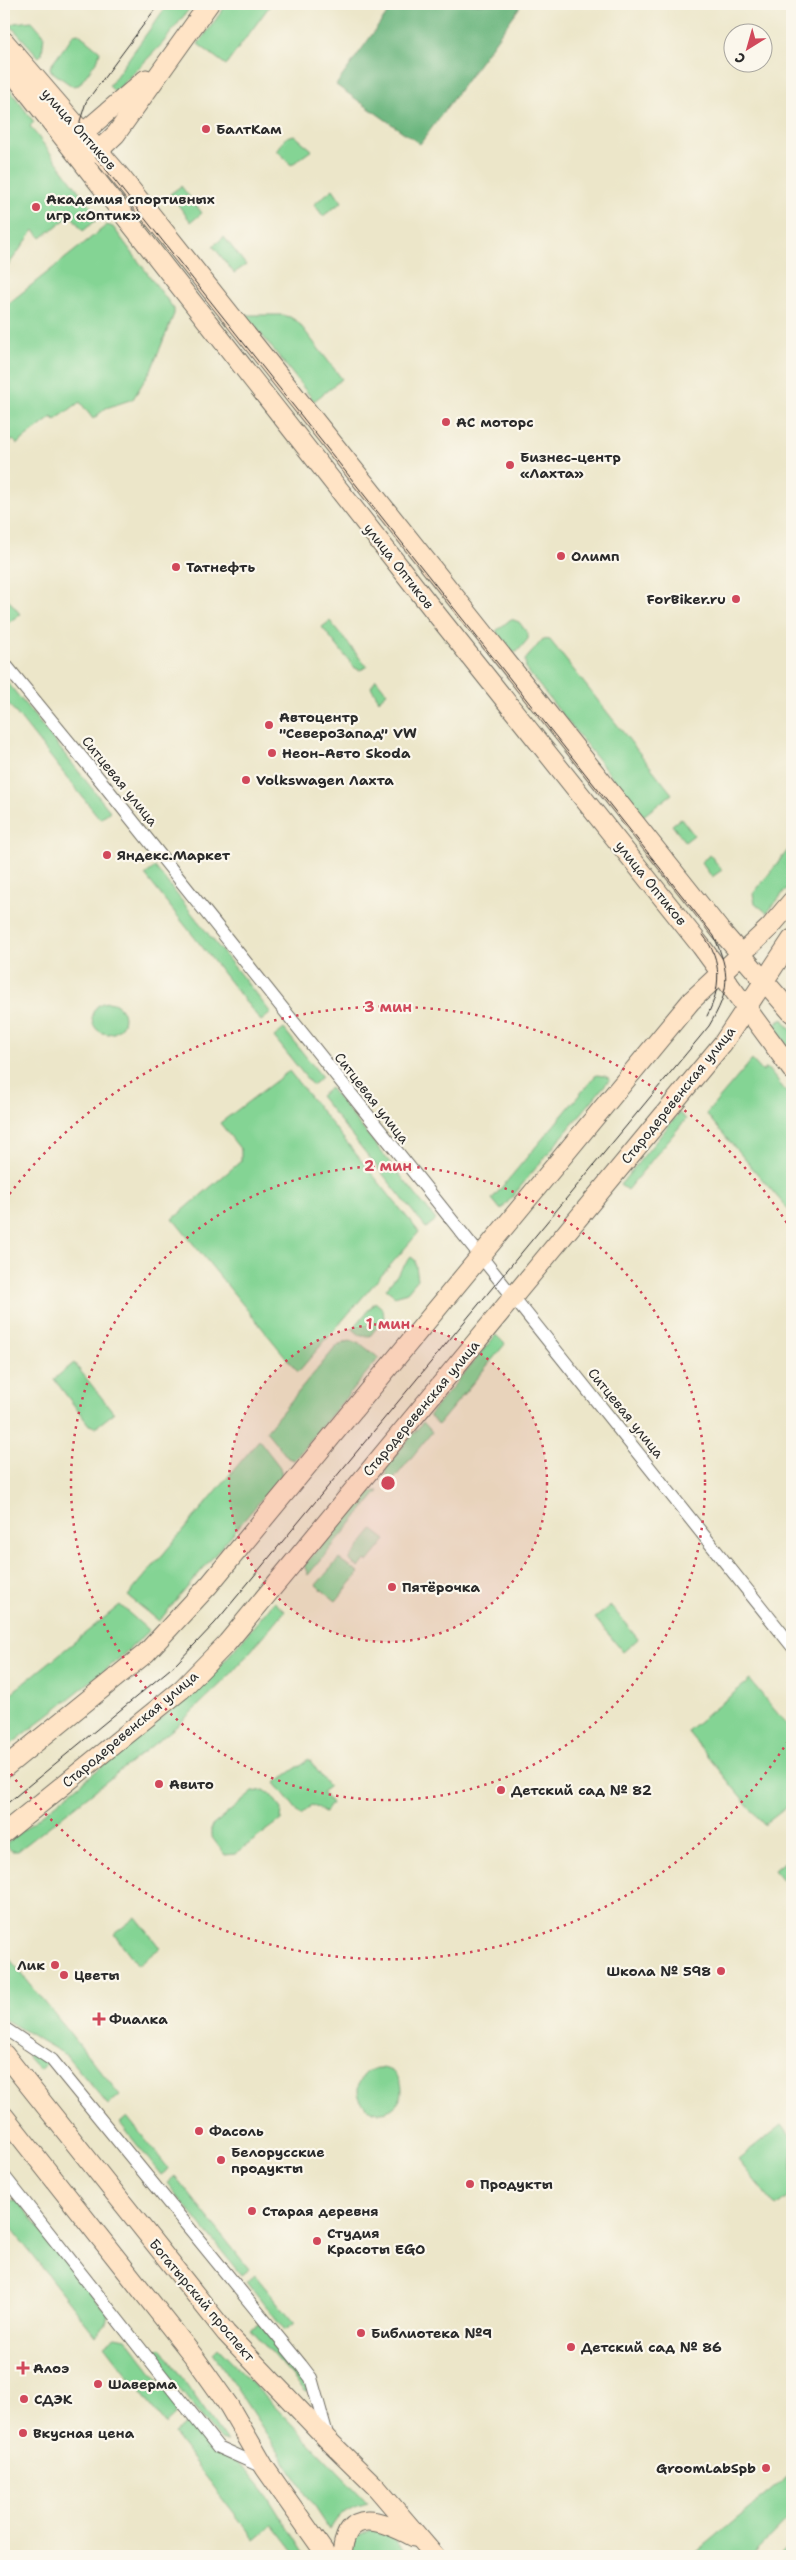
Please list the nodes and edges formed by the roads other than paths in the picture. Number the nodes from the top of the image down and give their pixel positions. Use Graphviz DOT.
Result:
graph roads {
  1 [pos="209,4"];
  2 [pos="4,41"];
  3 [pos="4,62"];
  4 [pos="164,64"];
  5 [pos="83,133"];
  6 [pos="98,151"];
  7 [pos="77,156"];
  8 [pos="4,662"];
  9 [pos="792,901"];
  10 [pos="792,939"];
  11 [pos="741,955"];
  12 [pos="721,974"];
  13 [pos="764,981"];
  14 [pos="746,1009"];
  15 [pos="792,1013"];
  16 [pos="792,1070"];
  17 [pos="480,1257"];
  18 [pos="513,1297"];
  19 [pos="792,1646"];
  20 [pos="4,1768"];
  21 [pos="4,1833"];
  22 [pos="4,2028"];
  23 [pos="4,2054"];
  24 [pos="4,2116"];
  25 [pos="4,2176"];
  26 [pos="328,2440"];
  27 [pos="265,2468"];
  28 [pos="429,2550"];
  29 [pos="326,2556"];
  30 [pos="342,2556"];
  1 -- 4 [label="main road"];
  2 -- 5 [label="main road, улица Оптиков"];
  3 -- 7 [label="main road, улица Оптиков"];
  4 -- 5 [label="main road"];
  4 -- 6 [label="main road"];
  5 -- 6 [label="main road, улица Оптиков"];
  5 -- 7 [label="main road"];
  6 -- 7 [label="main road"];
  6 -- 11 [label="main road, улица Оптиков"];
  7 -- 12 [label="main road, улица Оптиков"];
  8 -- 17 [label="street, Ситцевая улица"];
  9 -- 11 [label="main road"];
  10 -- 13 [label="main road, Стародеревенская улица"];
  11 -- 12 [label="main road"];
  11 -- 13 [label="main road, улица Оптиков"];
  12 -- 14 [label="main road, улица Оптиков"];
  12 -- 17 [label="main road"];
  13 -- 14 [label="main road, Стародеревенская улица"];
  13 -- 15 [label="main road, улица Оптиков"];
  14 -- 16 [label="main road, улица Оптиков"];
  14 -- 18 [label="main road, Стародеревенская улица"];
  17 -- 18 [label="street, Ситцевая улица"];
  17 -- 20 [label="main road"];
  18 -- 19 [label="street, Ситцевая улица"];
  18 -- 21 [label="main road, Стародеревенская улица"];
  22 -- 26 [label="street"];
  23 -- 26 [label="main road, Богатырский проспект"];
  24 -- 27 [label="main road"];
  25 -- 27 [label="street"];
  26 -- 28 [label="main road, Богатырский проспект"];
  27 -- 29 [label="main road"];
  28 -- 30 [label="main road"];
}
